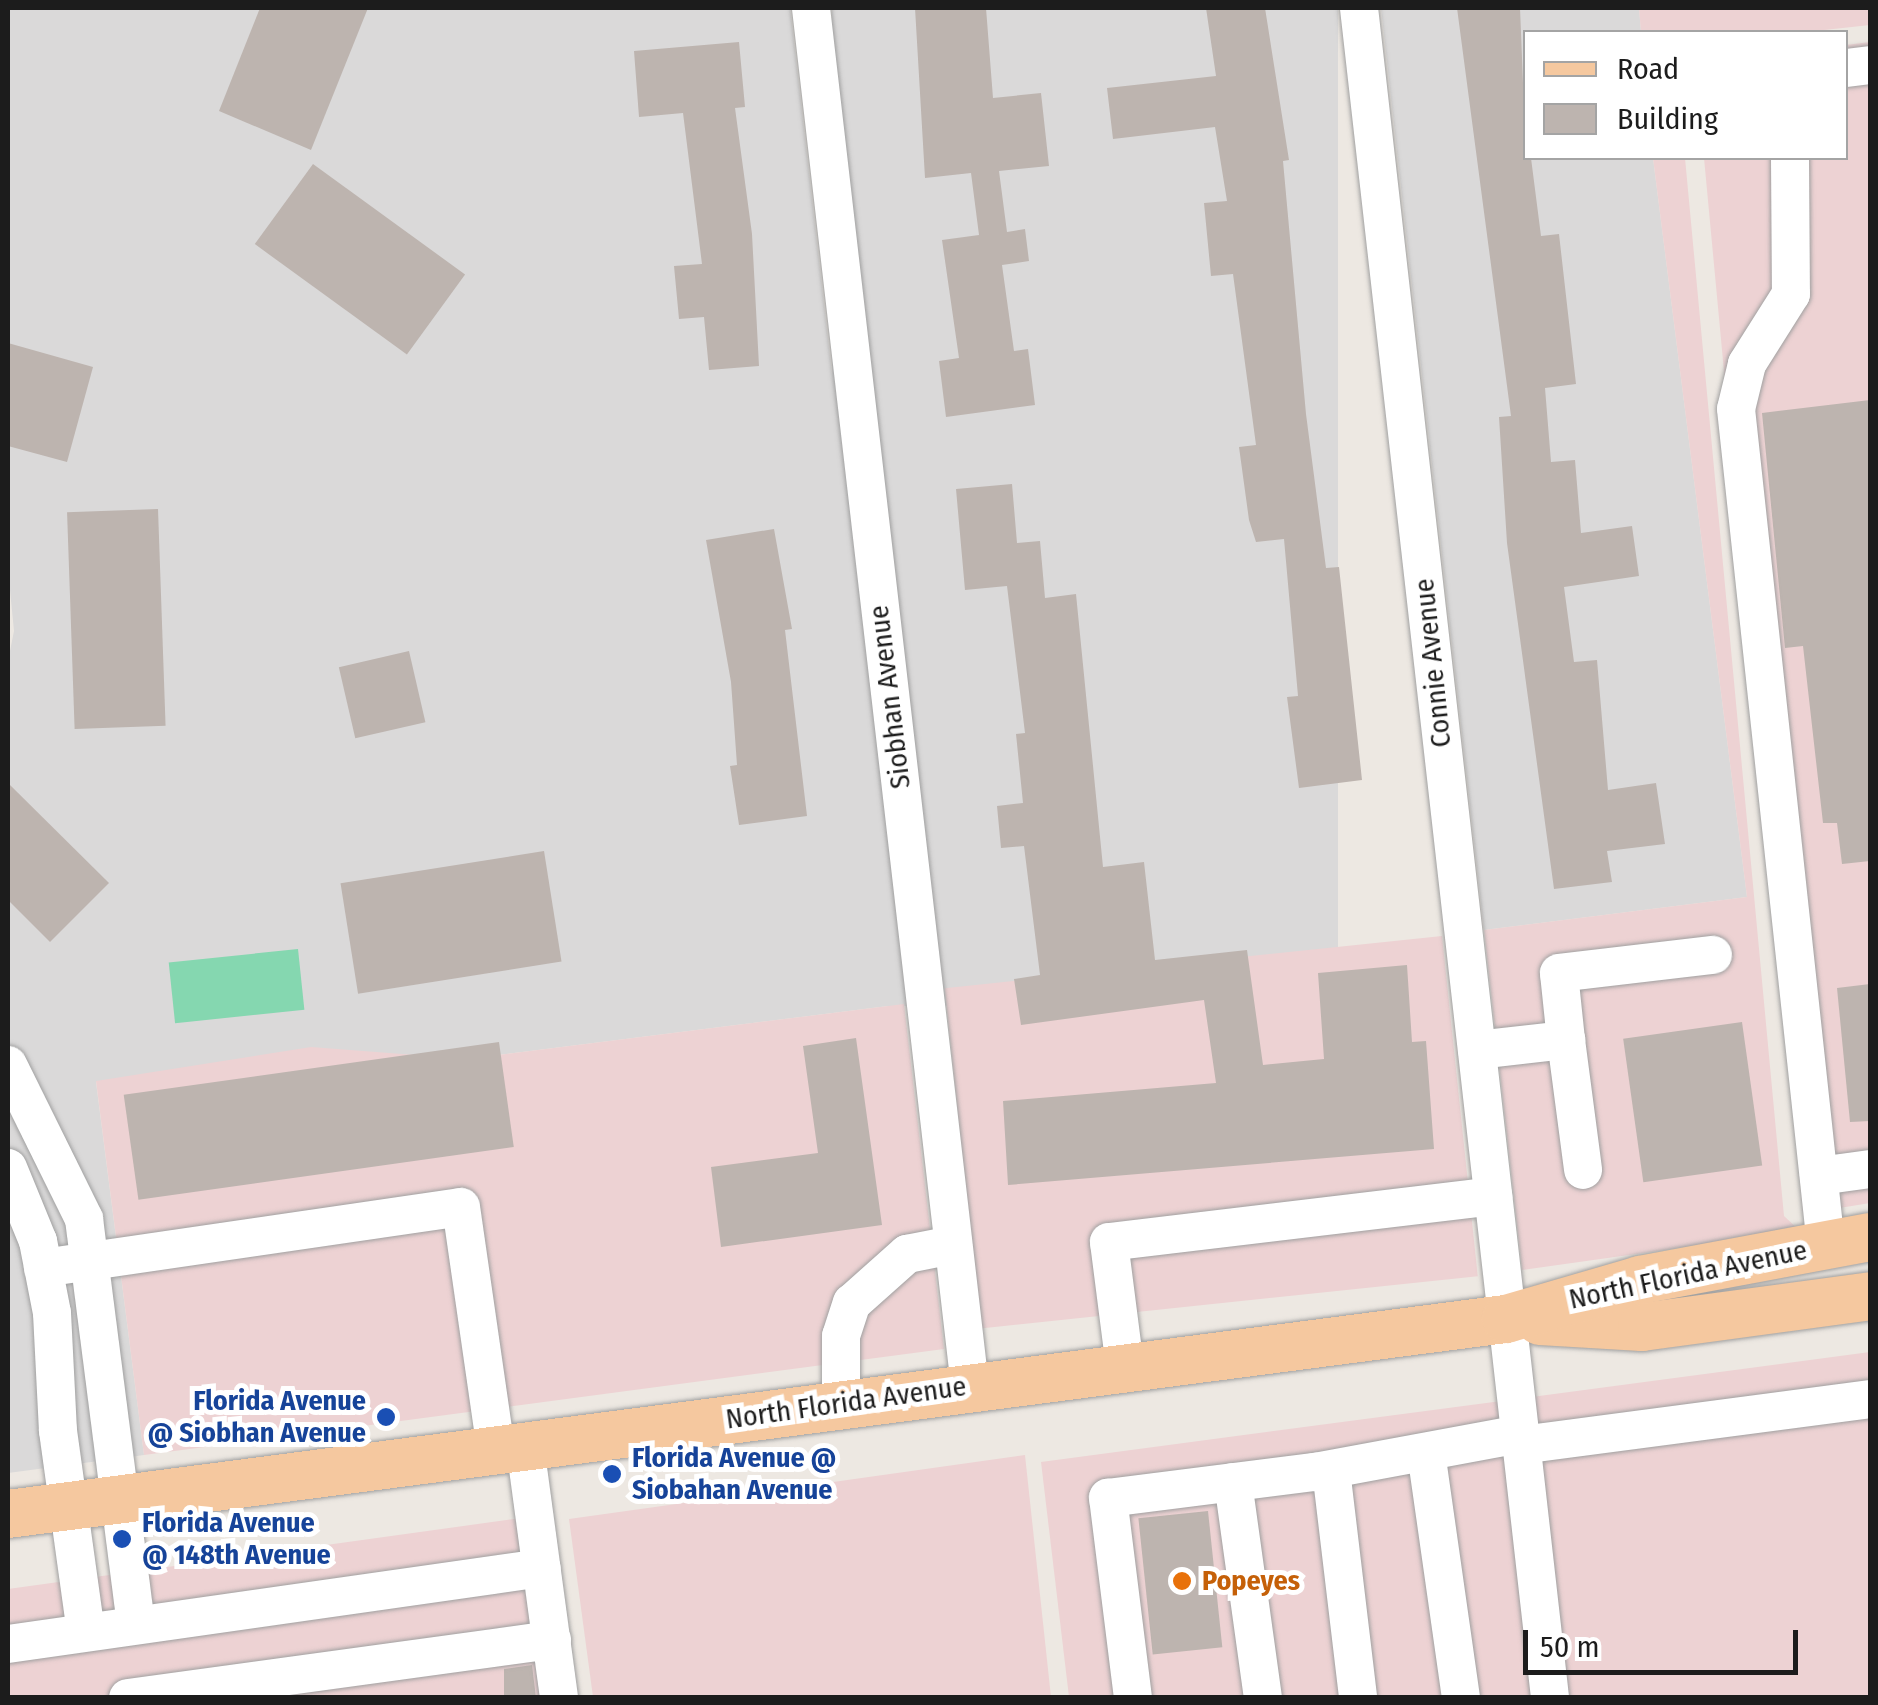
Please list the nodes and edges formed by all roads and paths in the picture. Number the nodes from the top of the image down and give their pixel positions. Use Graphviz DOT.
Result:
graph roads {
  1 [pos="811,8"];
  2 [pos="1359,8"];
  3 [pos="1790,160"];
  4 [pos="1713,954"];
  5 [pos="1566,1040"];
  6 [pos="1476,1050"];
  7 [pos="8,1065"];
  8 [pos="8,1168"];
  9 [pos="1870,1169"];
  10 [pos="1582,1170"];
  11 [pos="1819,1176"];
  12 [pos="1492,1196"];
  13 [pos="1848,1241"];
  14 [pos="953,1245"];
  15 [pos="89,1261"];
  16 [pos="43,1268"];
  17 [pos="1870,1296"];
  18 [pos="1506,1319"];
  19 [pos="1125,1367"];
  20 [pos="970,1387"];
  21 [pos="1870,1400"];
  22 [pos="841,1404"];
  23 [pos="1521,1440"];
  24 [pos="511,1448"];
  25 [pos="1426,1452"];
  26 [pos="1330,1470"];
  27 [pos="1233,1482"];
  28 [pos="120,1499"];
  29 [pos="69,1506"];
  30 [pos="8,1514"];
  31 [pos="542,1568"];
  32 [pos="136,1625"];
  33 [pos="86,1632"];
  34 [pos="552,1640"];
  35 [pos="8,1644"];
  36 [pos="128,1698"];
  37 [pos="560,1698"];
  38 [pos="1133,1698"];
  39 [pos="1264,1698"];
  40 [pos="1358,1698"];
  41 [pos="1460,1698"];
  42 [pos="1550,1698"];
  1 -- 14 [label="street, Siobhan Avenue"];
  2 -- 6 [label="street, Connie Avenue"];
  3 -- 11 [label="street"];
  4 -- 5 [label="street"];
  5 -- 6 [label="street"];
  5 -- 10 [label="street"];
  6 -- 12 [label="street, Connie Avenue"];
  7 -- 15 [label="street"];
  8 -- 16 [label="street"];
  9 -- 11 [label="street"];
  11 -- 13 [label="street"];
  12 -- 18 [label="street, Connie Avenue"];
  12 -- 19 [label="street"];
  13 -- 18 [label="main road, North Florida Avenue"];
  14 -- 20 [label="street, Siobhan Avenue"];
  14 -- 22 [label="street"];
  15 -- 16 [label="street"];
  15 -- 24 [label="street"];
  15 -- 28 [label="street"];
  16 -- 29 [label="street"];
  17 -- 18 [label="main road, North Florida Avenue"];
  18 -- 19 [label="main road, North Florida Avenue"];
  18 -- 23 [label="street, Connie Avenue"];
  19 -- 20 [label="main road, North Florida Avenue"];
  20 -- 22 [label="main road, North Florida Avenue"];
  21 -- 23 [label="street"];
  22 -- 24 [label="main road, North Florida Avenue"];
  23 -- 25 [label="street"];
  23 -- 42 [label="street, Connie Avenue"];
  24 -- 28 [label="main road, North Florida Avenue"];
  24 -- 31 [label="street"];
  25 -- 26 [label="street"];
  25 -- 41 [label="street"];
  26 -- 27 [label="street"];
  26 -- 40 [label="street"];
  27 -- 38 [label="street"];
  27 -- 39 [label="street"];
  28 -- 29 [label="main road, North Florida Avenue"];
  28 -- 32 [label="street"];
  29 -- 30 [label="main road, North Florida Avenue"];
  29 -- 33 [label="street"];
  31 -- 32 [label="street"];
  31 -- 34 [label="street"];
  32 -- 33 [label="street"];
  33 -- 35 [label="street"];
  34 -- 36 [label="street"];
  34 -- 37 [label="street"];
}
